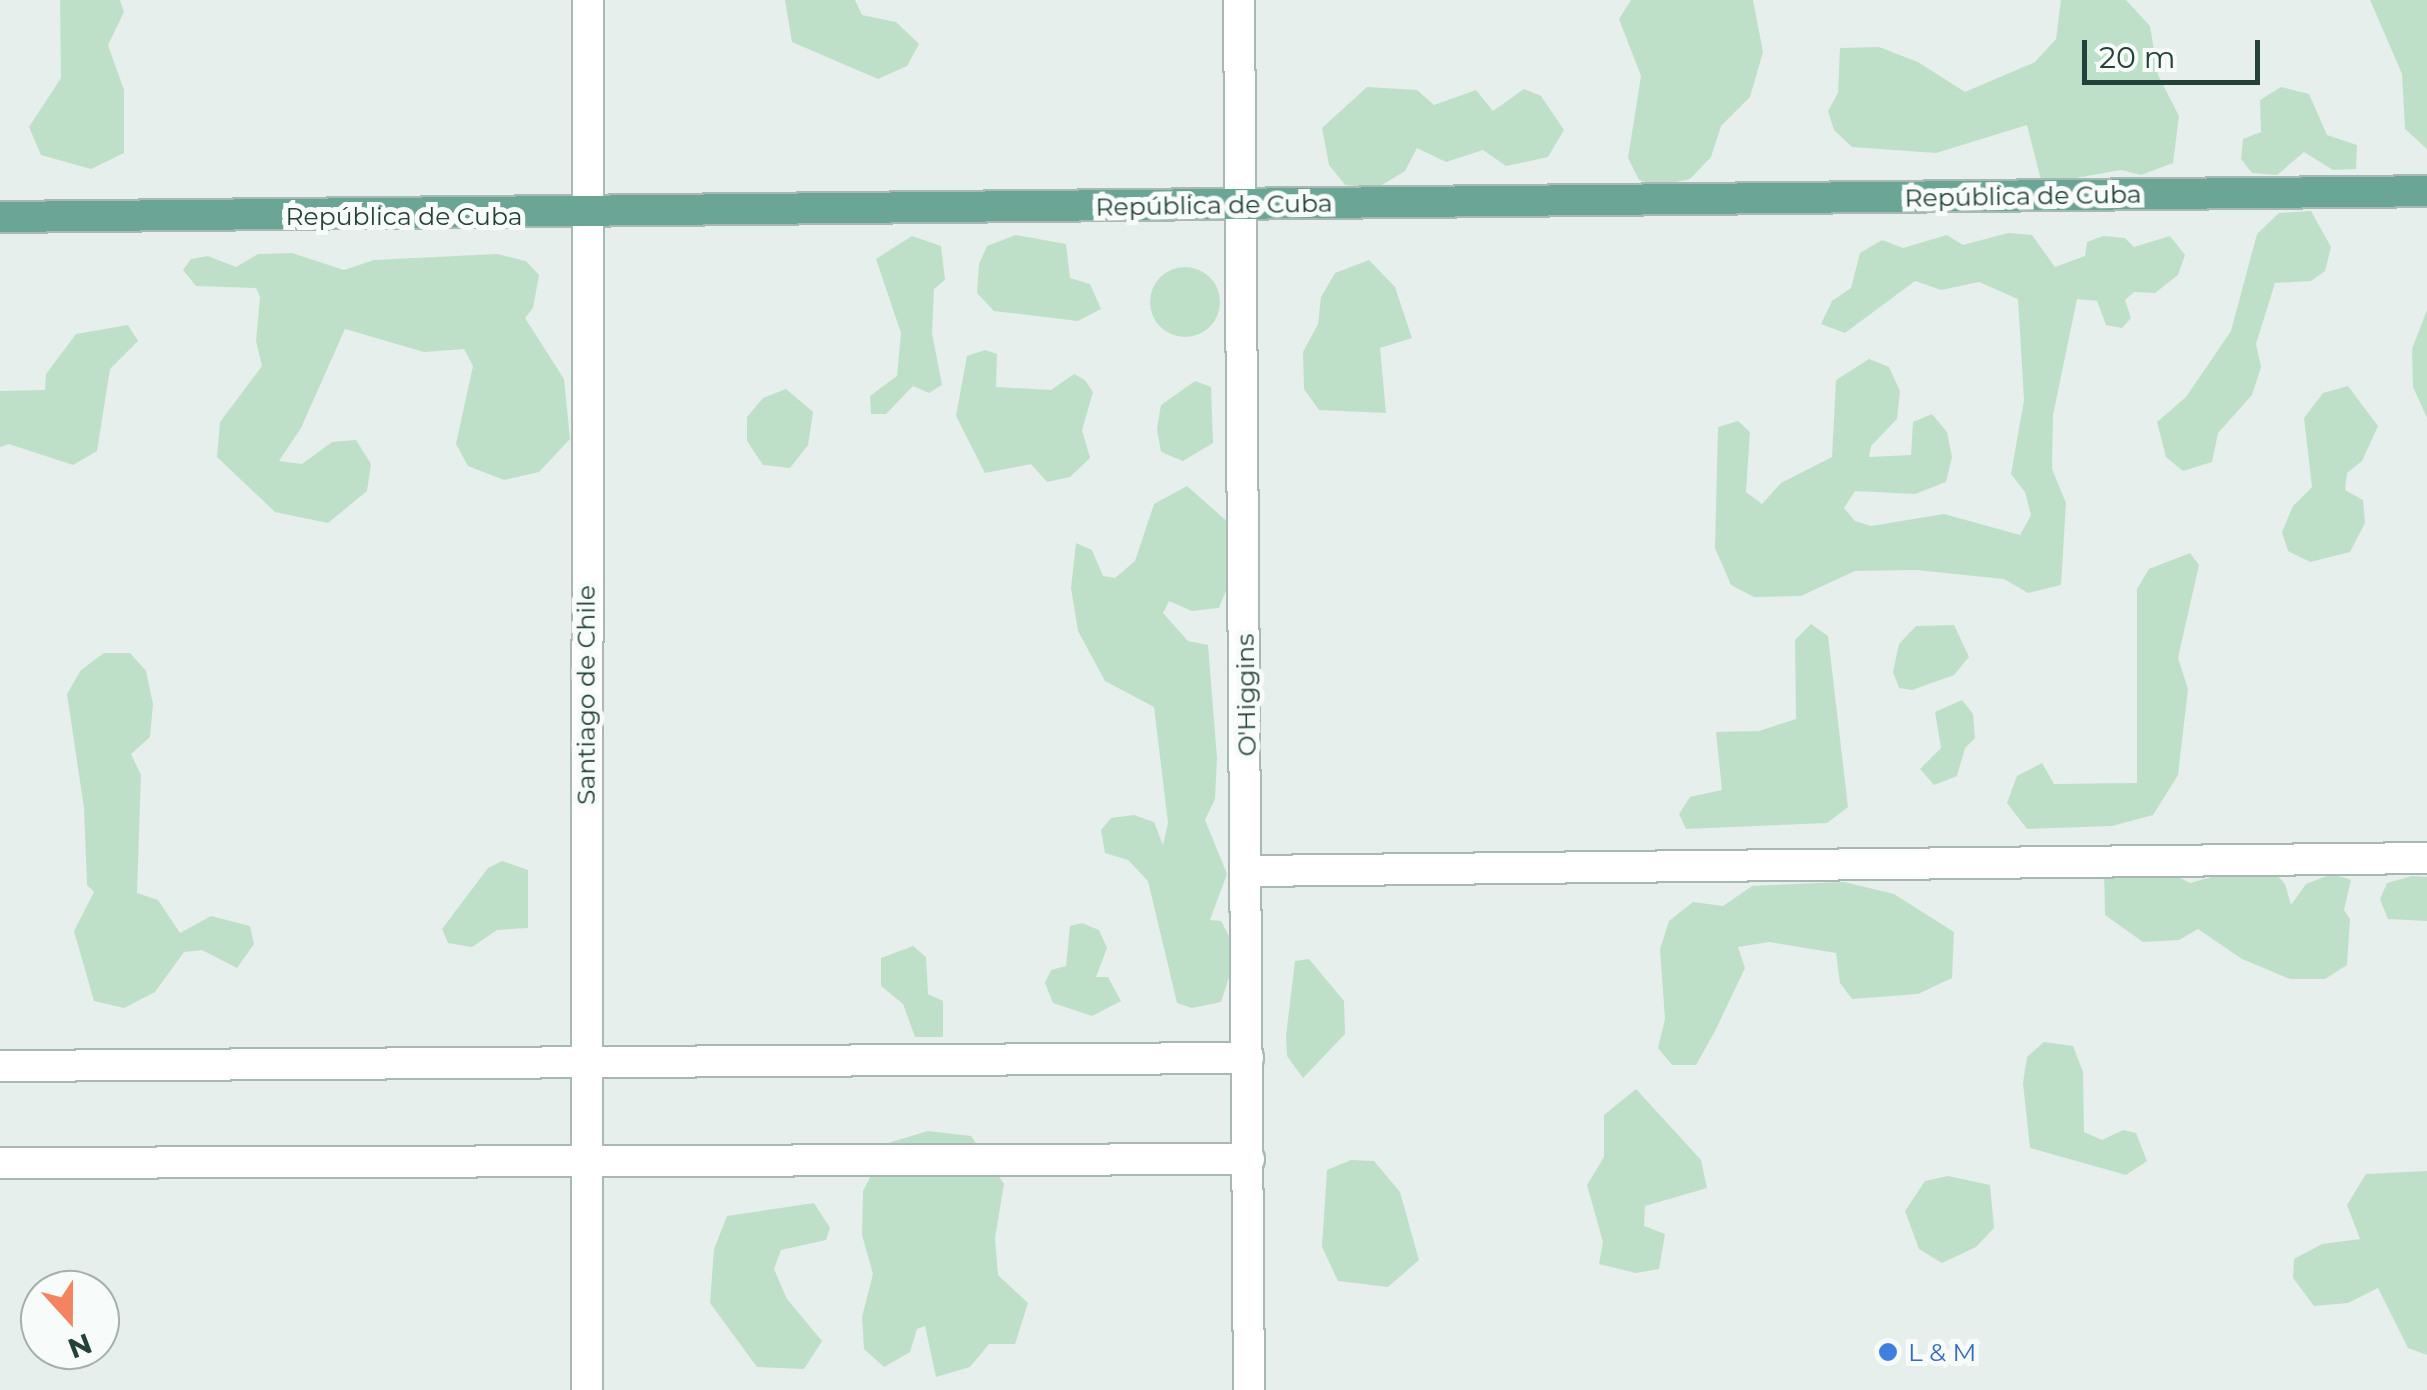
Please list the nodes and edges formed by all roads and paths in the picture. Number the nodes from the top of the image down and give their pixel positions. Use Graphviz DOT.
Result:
graph roads {
  1 [pos="588,0"];
  2 [pos="1239,0"];
  3 [pos="2427,192"];
  4 [pos="1241,205"];
  5 [pos="590,215"];
  6 [pos="0,217"];
  7 [pos="2427,858"];
  8 [pos="1248,871"];
  9 [pos="1248,1058"];
  10 [pos="584,1063"];
  11 [pos="0,1066"];
  12 [pos="1248,1159"];
  13 [pos="584,1161"];
  14 [pos="0,1163"];
  15 [pos="586,1390"];
  16 [pos="1249,1390"];
  1 -- 5 [label="street, Santiago de Chile"];
  2 -- 4 [label="street, O'Higgins"];
  3 -- 4 [label="main road, República de Cuba"];
  4 -- 5 [label="main road, República de Cuba"];
  4 -- 8 [label="street, O'Higgins"];
  5 -- 6 [label="main road, República de Cuba"];
  5 -- 10 [label="street, Santiago de Chile"];
  7 -- 8 [label="street"];
  8 -- 9 [label="street, O'Higgins"];
  9 -- 10 [label="street"];
  9 -- 12 [label="street, O'Higgins"];
  10 -- 11 [label="street"];
  10 -- 13 [label="street, Santiago de Chile"];
  12 -- 13 [label="street"];
  12 -- 16 [label="street, O'Higgins"];
  13 -- 14 [label="street"];
  13 -- 15 [label="street, Santiago de Chile"];
}
